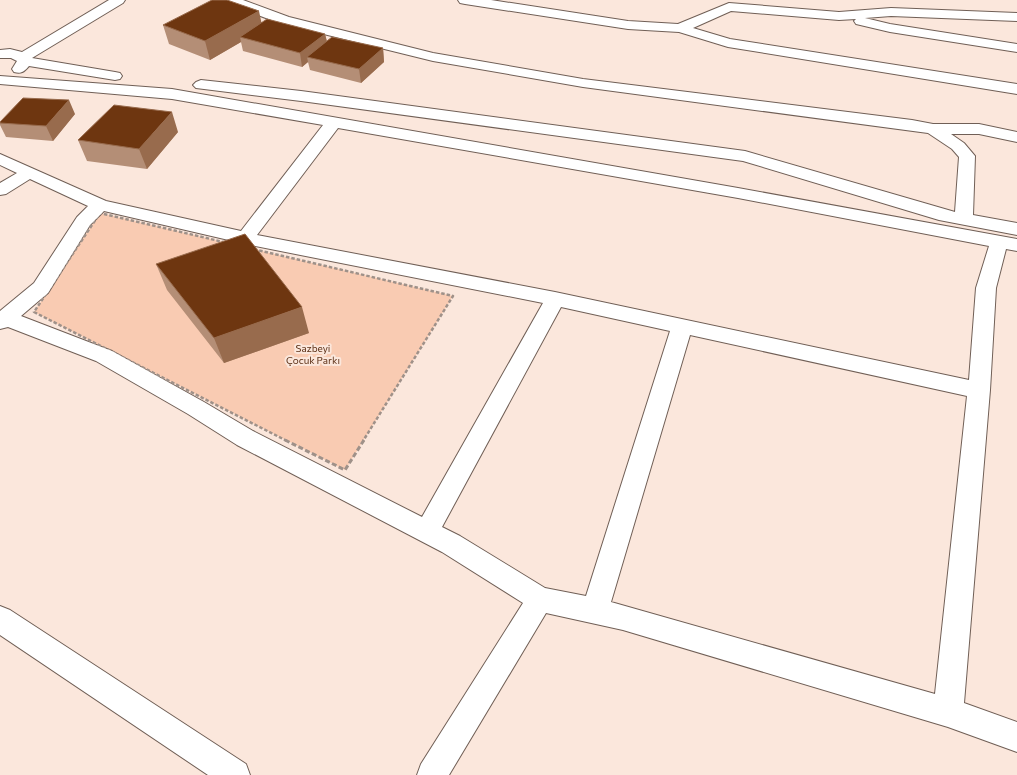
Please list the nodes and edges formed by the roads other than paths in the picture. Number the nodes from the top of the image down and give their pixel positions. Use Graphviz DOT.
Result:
graph roads {
  1 [pos="118,0"];
  2 [pos="231,0"];
  3 [pos="465,0"];
  4 [pos="724,4"];
  5 [pos="839,16"];
  6 [pos="1017,17"];
  7 [pos="680,28"];
  8 [pos="1017,48"];
  9 [pos="2,53"];
  10 [pos="23,59"];
  11 [pos="0,79"];
  12 [pos="1017,89"];
  13 [pos="334,122"];
  14 [pos="933,129"];
  15 [pos="1017,137"];
  16 [pos="0,159"];
  17 [pos="30,173"];
  18 [pos="0,190"];
  19 [pos="100,205"];
  20 [pos="964,219"];
  21 [pos="1017,229"];
  22 [pos="241,242"];
  23 [pos="1008,243"];
  24 [pos="41,288"];
  25 [pos="555,299"];
  26 [pos="34,312"];
  27 [pos="3,320"];
  28 [pos="682,326"];
  29 [pos="979,390"];
  30 [pos="427,531"];
  31 [pos="540,599"];
  32 [pos="595,611"];
  33 [pos="0,619"];
  34 [pos="948,712"];
  35 [pos="1017,737"];
  36 [pos="235,775"];
  37 [pos="432,775"];
  1 -- 10 [label="street"];
  2 -- 14 [label="street"];
  3 -- 7 [label="street"];
  4 -- 5 [label="street"];
  4 -- 7 [label="street"];
  5 -- 6 [label="street"];
  5 -- 8 [label="street"];
  7 -- 12 [label="street"];
  9 -- 10 [label="street"];
  10 -- 11 [label="street"];
  10 -- 20 [label="street"];
  11 -- 13 [label="street"];
  13 -- 22 [label="street"];
  13 -- 23 [label="street"];
  14 -- 15 [label="street"];
  14 -- 20 [label="street"];
  16 -- 17 [label="street"];
  17 -- 18 [label="street"];
  17 -- 19 [label="street"];
  19 -- 22 [label="street"];
  19 -- 24 [label="street"];
  20 -- 21 [label="street"];
  22 -- 25 [label="street"];
  23 -- 29 [label="street"];
  24 -- 26 [label="street"];
  24 -- 27 [label="street"];
  25 -- 28 [label="street"];
  25 -- 30 [label="street"];
  27 -- 30 [label="street"];
  28 -- 29 [label="street"];
  28 -- 32 [label="street"];
  29 -- 34 [label="street"];
  30 -- 31 [label="street"];
  31 -- 32 [label="street"];
  31 -- 37 [label="street"];
  32 -- 34 [label="street"];
  33 -- 36 [label="street"];
  34 -- 35 [label="street"];
}
